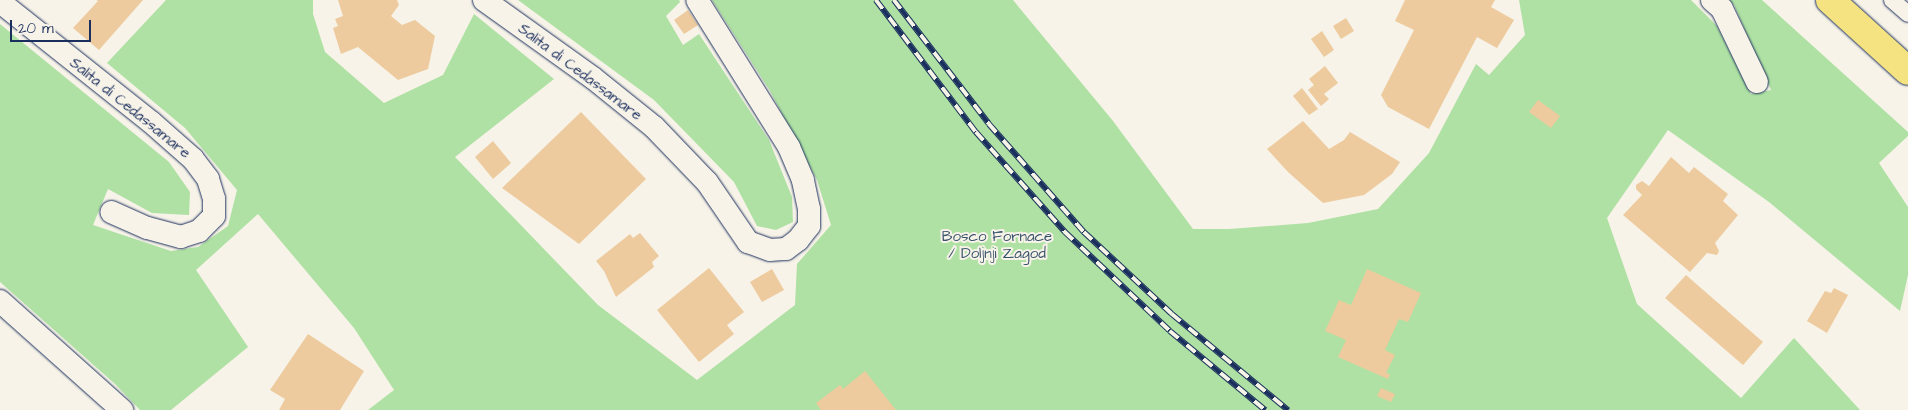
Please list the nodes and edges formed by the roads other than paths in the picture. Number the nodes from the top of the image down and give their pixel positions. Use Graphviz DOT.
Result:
graph roads {
  1 [pos="484,0"];
  2 [pos="697,0"];
  3 [pos="1712,0"];
  4 [pos="1830,0"];
  5 [pos="1892,0"];
  6 [pos="0,2"];
  7 [pos="1908,14"];
  8 [pos="1908,71"];
  9 [pos="1757,82"];
  10 [pos="111,212"];
  11 [pos="0,301"];
  12 [pos="122,410"];
  1 -- 2 [label="street, Salita di Cedassamare"];
  3 -- 9 [label="street"];
  4 -- 8 [label="main road"];
  5 -- 7 [label="street"];
  6 -- 10 [label="street, Salita di Cedassamare"];
  11 -- 12 [label="street"];
}
